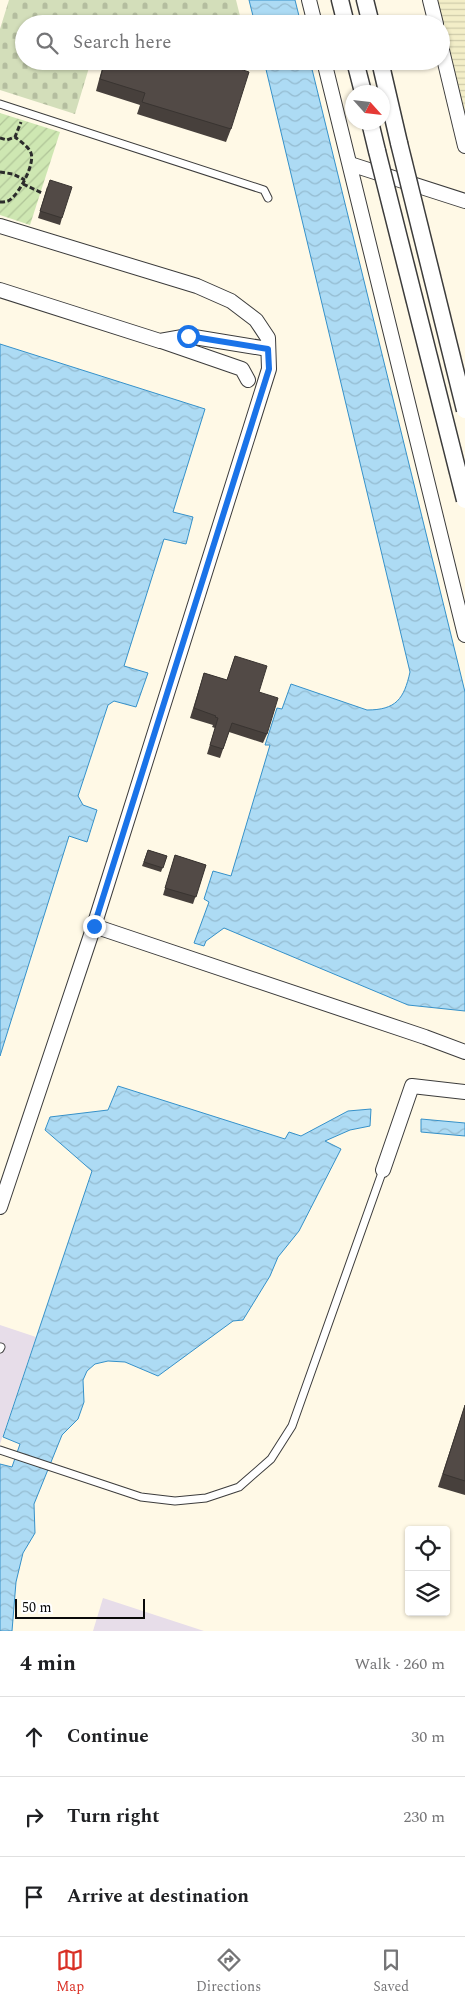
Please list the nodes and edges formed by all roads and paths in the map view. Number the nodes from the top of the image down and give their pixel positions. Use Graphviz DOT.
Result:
graph roads {
  1 [pos="309,0"];
  2 [pos="340,0"];
  3 [pos="365,0"];
  4 [pos="430,0"];
  5 [pos="313,15"];
  6 [pos="344,15"];
  7 [pos="369,15"];
  8 [pos="434,15"];
  9 [pos="326,70"];
  10 [pos="357,70"];
  11 [pos="382,70"];
  12 [pos="447,70"];
  13 [pos="361,85"];
  14 [pos="0,104"];
  15 [pos="25,112"];
  16 [pos="372,130"];
  17 [pos="15,137"];
  18 [pos="0,138"];
  19 [pos="465,146"];
  20 [pos="350,164"];
  21 [pos="0,172"];
  22 [pos="24,182"];
  23 [pos="42,193"];
  24 [pos="268,198"];
  25 [pos="465,201"];
  26 [pos="0,202"];
  27 [pos="0,226"];
  28 [pos="0,290"];
  29 [pos="160,341"];
  30 [pos="268,349"];
  31 [pos="248,380"];
  32 [pos="465,410"];
  33 [pos="465,500"];
  34 [pos="465,635"];
  35 [pos="94,926"];
  36 [pos="465,1052"];
  37 [pos="465,1092"];
  38 [pos="382,1170"];
  39 [pos="0,1207"];
  40 [pos="0,1450"];
  1 -- 5 [label="street"];
  2 -- 6 [label="street"];
  3 -- 7 [label="street"];
  4 -- 8 [label="street"];
  9 -- 20 [label="street"];
  10 -- 13 [label="street"];
  11 -- 32 [label="street, bridge"];
  12 -- 19 [label="street"];
  14 -- 15 [label="lane"];
  15 -- 17 [label="path"];
  15 -- 24 [label="lane"];
  16 -- 33 [label="street, bridge"];
  17 -- 18 [label="path"];
  17 -- 22 [label="path"];
  20 -- 25 [label="street"];
  20 -- 34 [label="street"];
  21 -- 22 [label="path"];
  22 -- 23 [label="path"];
  22 -- 26 [label="path"];
  27 -- 30 [label="street"];
  28 -- 29 [label="street"];
  29 -- 30 [label="street"];
  29 -- 31 [label="street"];
  30 -- 35 [label="street"];
  35 -- 36 [label="street"];
  35 -- 39 [label="street"];
  37 -- 38 [label="street"];
  38 -- 40 [label="lane"];
}
